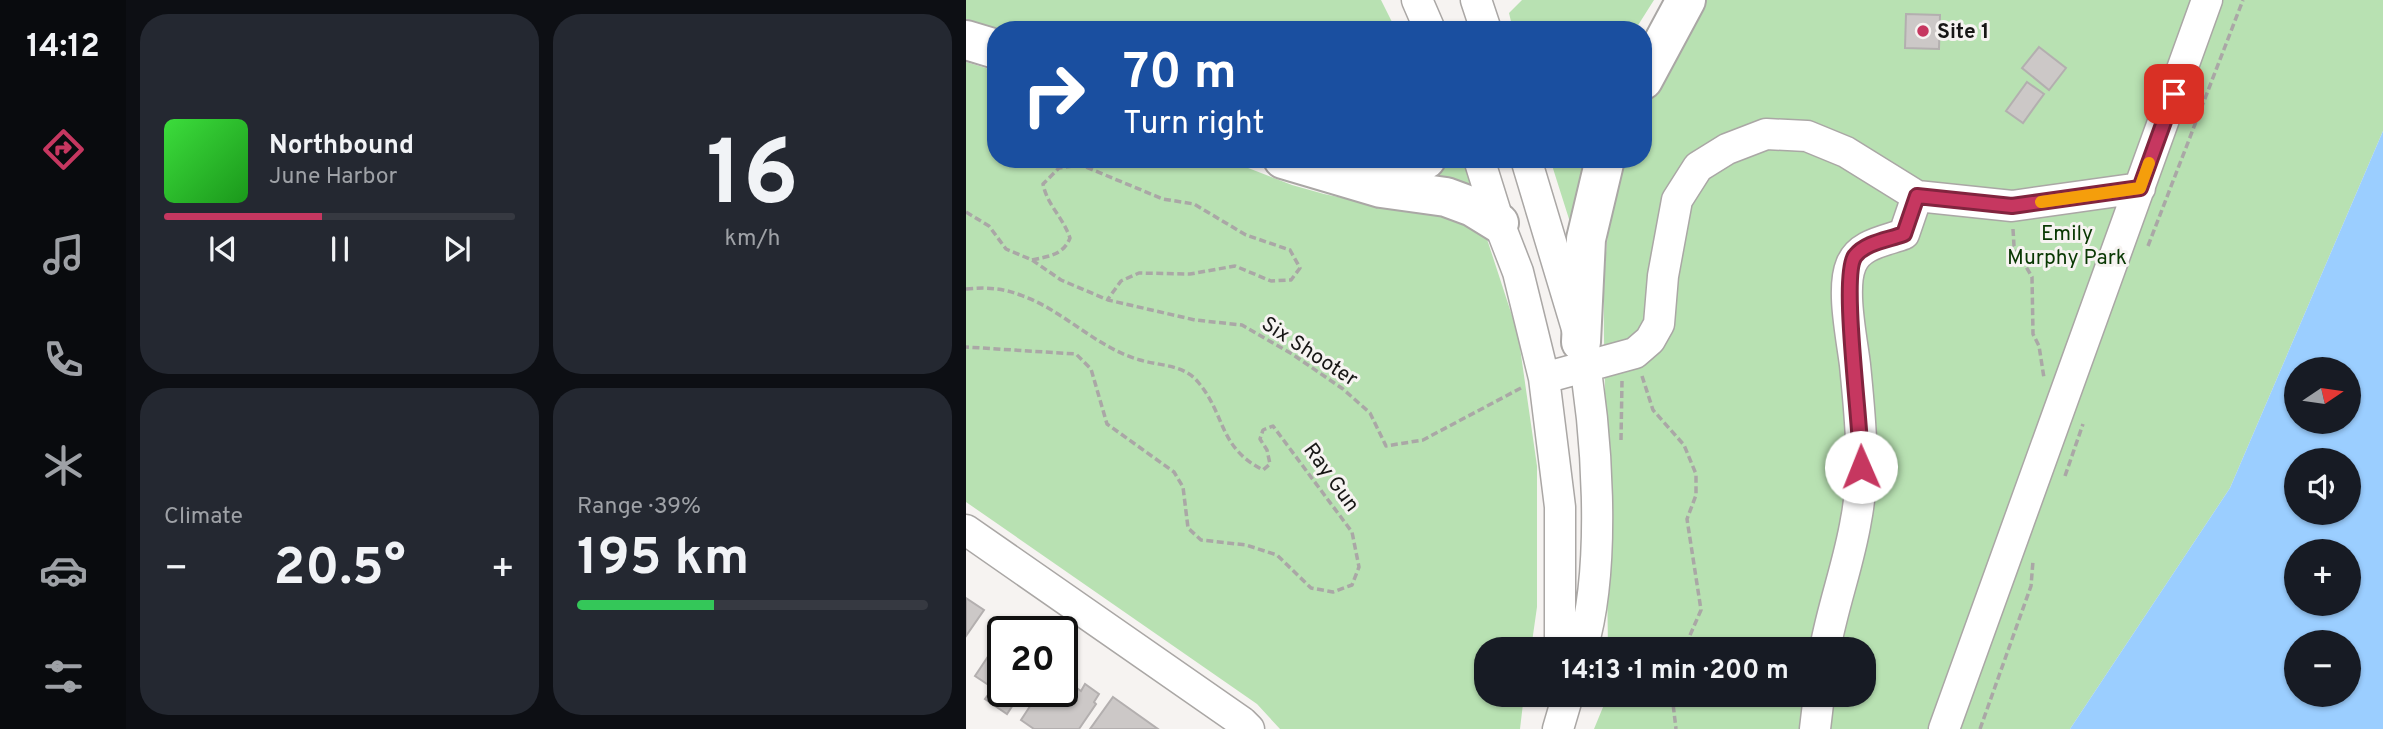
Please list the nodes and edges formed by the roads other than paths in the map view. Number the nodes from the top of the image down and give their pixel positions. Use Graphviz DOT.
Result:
graph roads {
  1 [pos="1417,0"];
  2 [pos="1674,0"];
  3 [pos="1686,0"];
  4 [pos="2207,0"];
  5 [pos="1426,21"];
  6 [pos="1652,30"];
  7 [pos="966,40"];
  8 [pos="987,46"];
  9 [pos="1652,63"];
  10 [pos="1311,168"];
  11 [pos="1394,168"];
  12 [pos="1482,168"];
  13 [pos="1529,168"];
  14 [pos="1603,168"];
  15 [pos="1329,174"];
  16 [pos="2154,190"];
  17 [pos="1917,196"];
  18 [pos="1499,223"];
  19 [pos="1583,354"];
  20 [pos="1544,378"];
  21 [pos="966,530"];
  22 [pos="1560,637"];
  23 [pos="1586,637"];
  24 [pos="1828,637"];
  25 [pos="1559,707"];
  26 [pos="1564,707"];
  27 [pos="1818,707"];
  28 [pos="1249,729"];
  29 [pos="1558,729"];
  30 [pos="1815,729"];
  31 [pos="1944,729"];
  1 -- 5 [label="street"];
  2 -- 6 [label="main road"];
  3 -- 9 [label="main road"];
  4 -- 16 [label="street"];
  7 -- 8 [label="main road"];
  10 -- 15 [label="main road"];
  11 -- 15 [label="main road"];
  12 -- 18 [label="street"];
  13 -- 19 [label="street"];
  14 -- 19 [label="main road"];
  15 -- 18 [label="main road"];
  16 -- 17 [label="street"];
  16 -- 31 [label="street"];
  17 -- 19 [label="street"];
  17 -- 24 [label="street"];
  18 -- 20 [label="street"];
  19 -- 20 [label="street"];
  19 -- 23 [label="street"];
  20 -- 22 [label="street"];
  21 -- 28 [label="street"];
  25 -- 29 [label="street"];
  26 -- 29 [label="street"];
  27 -- 30 [label="street"];
}
